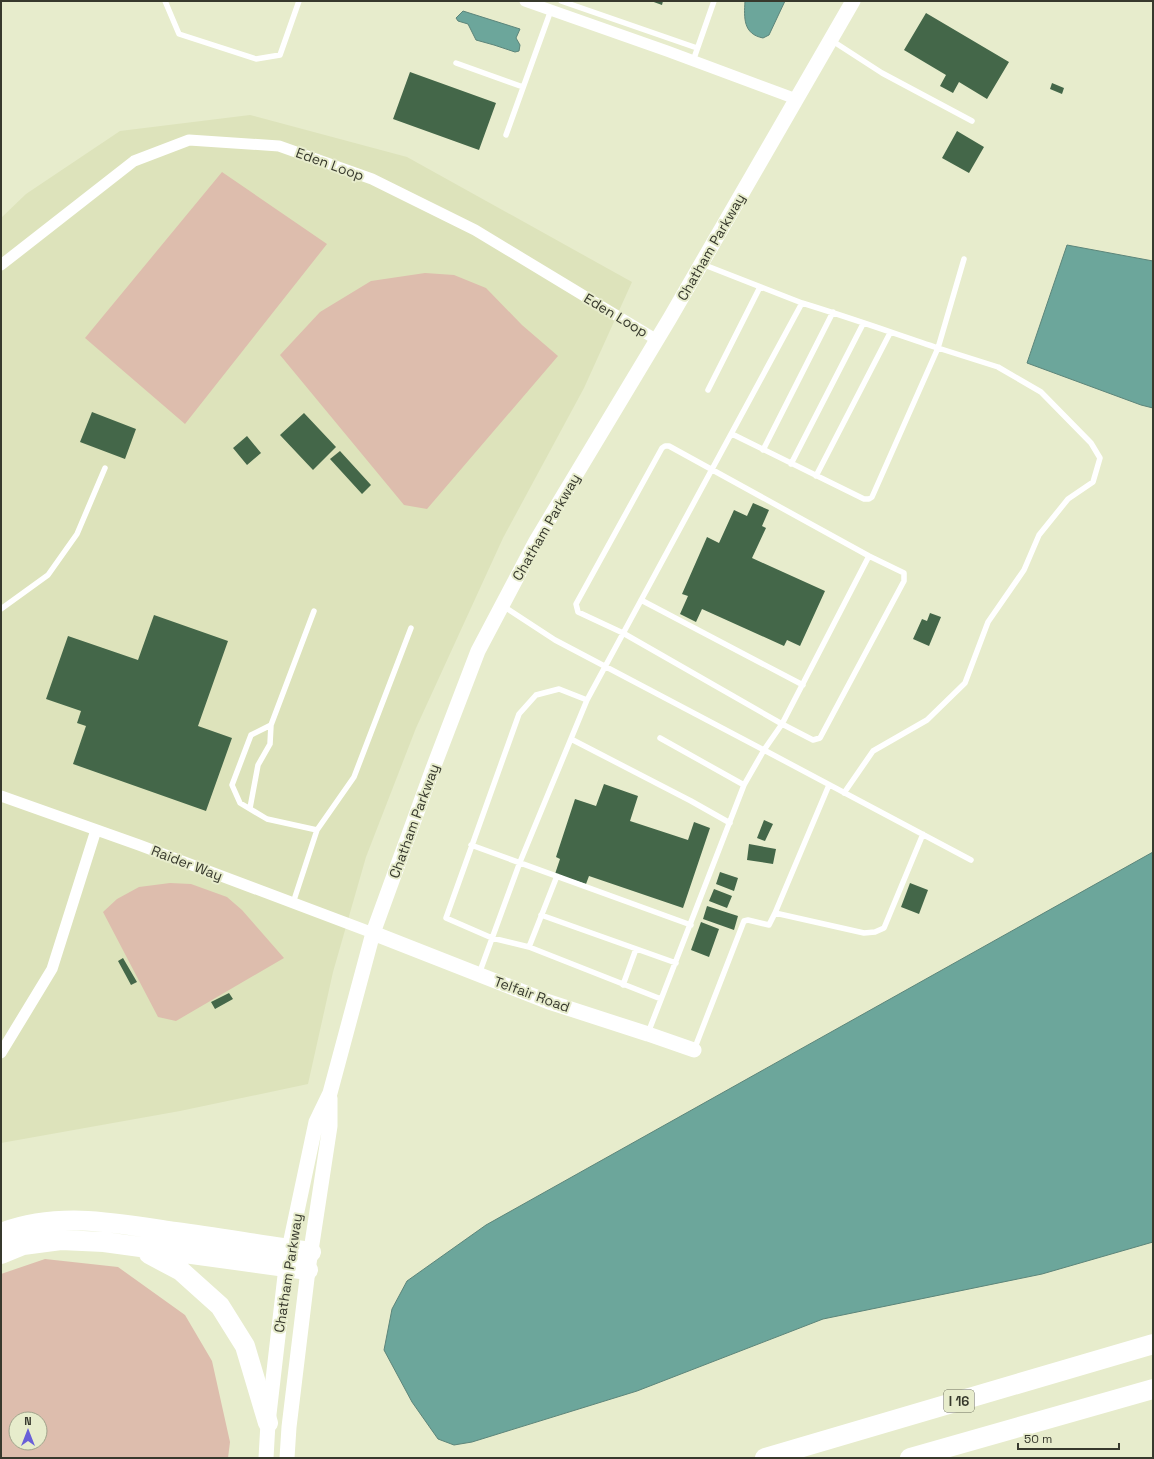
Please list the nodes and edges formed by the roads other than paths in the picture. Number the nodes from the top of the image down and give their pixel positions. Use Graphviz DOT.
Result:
graph roads {
  1 [pos="165,1"];
  2 [pos="300,1"];
  3 [pos="526,1"];
  4 [pos="561,1"];
  5 [pos="714,1"];
  6 [pos="853,1"];
  7 [pos="551,10"];
  8 [pos="830,40"];
  9 [pos="697,48"];
  10 [pos="693,61"];
  11 [pos="456,63"];
  12 [pos="523,87"];
  13 [pos="796,99"];
  14 [pos="972,121"];
  15 [pos="506,135"];
  16 [pos="964,259"];
  17 [pos="701,264"];
  18 [pos="1,265"];
  19 [pos="760,287"];
  20 [pos="802,303"];
  21 [pos="833,312"];
  22 [pos="863,324"];
  23 [pos="890,333"];
  24 [pos="657,340"];
  25 [pos="938,348"];
  26 [pos="708,390"];
  27 [pos="732,434"];
  28 [pos="763,450"];
  29 [pos="791,464"];
  30 [pos="105,468"];
  31 [pos="713,469"];
  32 [pos="816,476"];
  33 [pos="869,556"];
  34 [pos="641,600"];
  35 [pos="502,606"];
  36 [pos="1,609"];
  37 [pos="314,611"];
  38 [pos="411,628"];
  39 [pos="623,634"];
  40 [pos="605,666"];
  41 [pos="803,685"];
  42 [pos="587,700"];
  43 [pos="782,724"];
  44 [pos="271,725"];
  45 [pos="660,738"];
  46 [pos="571,739"];
  47 [pos="764,750"];
  48 [pos="744,785"];
  49 [pos="829,785"];
  50 [pos="844,793"];
  51 [pos="1,796"];
  52 [pos="250,808"];
  53 [pos="730,823"];
  54 [pos="96,830"];
  55 [pos="317,830"];
  56 [pos="923,834"];
  57 [pos="471,845"];
  58 [pos="971,860"];
  59 [pos="520,862"];
  60 [pos="557,876"];
  61 [pos="293,903"];
  62 [pos="775,913"];
  63 [pos="541,915"];
  64 [pos="690,924"];
  65 [pos="373,933"];
  66 [pos="492,938"];
  67 [pos="528,947"];
  68 [pos="636,949"];
  69 [pos="676,963"];
  70 [pos="479,974"];
  71 [pos="623,985"];
  72 [pos="661,999"];
  73 [pos="648,1034"];
  74 [pos="694,1050"];
  75 [pos="1,1053"];
  76 [pos="330,1093"];
  77 [pos="1,1233"];
  78 [pos="104,1242"];
  79 [pos="1,1254"];
  80 [pos="287,1258"];
  81 [pos="309,1261"];
  82 [pos="1153,1344"];
  83 [pos="1153,1389"];
  84 [pos="1068,1412"];
  85 [pos="268,1423"];
  86 [pos="266,1458"];
  87 [pos="287,1458"];
  88 [pos="765,1458"];
  89 [pos="910,1458"];
  90 [pos="954,1458"];
  1 -- 2 [label="lane"];
  3 -- 7 [label="street"];
  4 -- 9 [label="lane"];
  5 -- 9 [label="lane"];
  6 -- 8 [label="main road, Chatham Parkway"];
  7 -- 10 [label="street"];
  7 -- 12 [label="lane"];
  8 -- 13 [label="main road, Chatham Parkway"];
  8 -- 14 [label="lane"];
  9 -- 10 [label="lane"];
  10 -- 13 [label="street"];
  11 -- 12 [label="lane"];
  12 -- 15 [label="lane"];
  13 -- 17 [label="main road, Chatham Parkway"];
  16 -- 25 [label="lane"];
  17 -- 19 [label="lane"];
  17 -- 24 [label="main road, Chatham Parkway"];
  18 -- 24 [label="street, Eden Loop"];
  19 -- 20 [label="lane"];
  19 -- 26 [label="lane"];
  20 -- 21 [label="lane"];
  20 -- 27 [label="lane"];
  21 -- 22 [label="lane"];
  21 -- 28 [label="lane"];
  22 -- 23 [label="lane"];
  22 -- 29 [label="lane"];
  23 -- 25 [label="lane"];
  23 -- 32 [label="lane"];
  24 -- 35 [label="main road, Chatham Parkway"];
  25 -- 32 [label="lane"];
  25 -- 50 [label="lane"];
  27 -- 28 [label="lane"];
  27 -- 31 [label="lane"];
  28 -- 29 [label="lane"];
  29 -- 32 [label="lane"];
  30 -- 36 [label="lane"];
  31 -- 33 [label="lane"];
  31 -- 34 [label="lane"];
  31 -- 39 [label="lane"];
  33 -- 41 [label="lane"];
  33 -- 43 [label="lane"];
  34 -- 39 [label="lane"];
  34 -- 41 [label="lane"];
  35 -- 40 [label="lane"];
  35 -- 65 [label="main road, Chatham Parkway"];
  37 -- 44 [label="lane"];
  38 -- 55 [label="lane"];
  39 -- 40 [label="lane"];
  39 -- 43 [label="lane"];
  40 -- 42 [label="lane"];
  40 -- 47 [label="lane"];
  41 -- 43 [label="lane"];
  42 -- 46 [label="lane"];
  42 -- 57 [label="lane"];
  43 -- 47 [label="lane"];
  44 -- 52 [label="lane"];
  44 -- 52 [label="lane"];
  45 -- 48 [label="lane"];
  46 -- 53 [label="lane"];
  46 -- 59 [label="lane"];
  47 -- 48 [label="lane"];
  47 -- 49 [label="lane"];
  48 -- 53 [label="lane"];
  49 -- 50 [label="lane"];
  49 -- 62 [label="lane"];
  50 -- 56 [label="lane"];
  51 -- 54 [label="street, Raider Way"];
  52 -- 55 [label="lane"];
  53 -- 64 [label="lane"];
  54 -- 61 [label="street, Raider Way"];
  54 -- 75 [label="street"];
  55 -- 61 [label="lane"];
  56 -- 58 [label="lane"];
  56 -- 62 [label="lane"];
  57 -- 59 [label="lane"];
  57 -- 66 [label="lane"];
  59 -- 60 [label="lane"];
  59 -- 66 [label="lane"];
  60 -- 63 [label="lane"];
  60 -- 64 [label="lane"];
  61 -- 65 [label="street, Raider Way"];
  62 -- 74 [label="lane"];
  63 -- 67 [label="lane"];
  63 -- 68 [label="lane"];
  64 -- 69 [label="lane"];
  65 -- 70 [label="main road, Telfair Road"];
  65 -- 76 [label="main road, Chatham Parkway"];
  66 -- 67 [label="lane"];
  66 -- 70 [label="lane"];
  67 -- 71 [label="lane"];
  68 -- 69 [label="lane"];
  68 -- 71 [label="lane"];
  69 -- 72 [label="lane"];
  70 -- 73 [label="main road, Telfair Road"];
  71 -- 72 [label="lane"];
  72 -- 73 [label="lane"];
  73 -- 74 [label="main road, Telfair Road"];
  76 -- 80 [label="main road, Chatham Parkway"];
  76 -- 81 [label="main road, Chatham Parkway"];
  77 -- 80 [label="highway"];
  78 -- 79 [label="highway"];
  78 -- 80 [label="highway"];
  78 -- 85 [label="highway"];
  80 -- 81 [label="highway"];
  80 -- 85 [label="main road, Chatham Parkway"];
  81 -- 87 [label="main road, Chatham Parkway"];
  82 -- 88 [label="highway, I 16"];
  83 -- 84 [label="highway"];
  84 -- 89 [label="highway"];
  84 -- 90 [label="highway"];
  85 -- 86 [label="main road, Chatham Parkway"];
}
